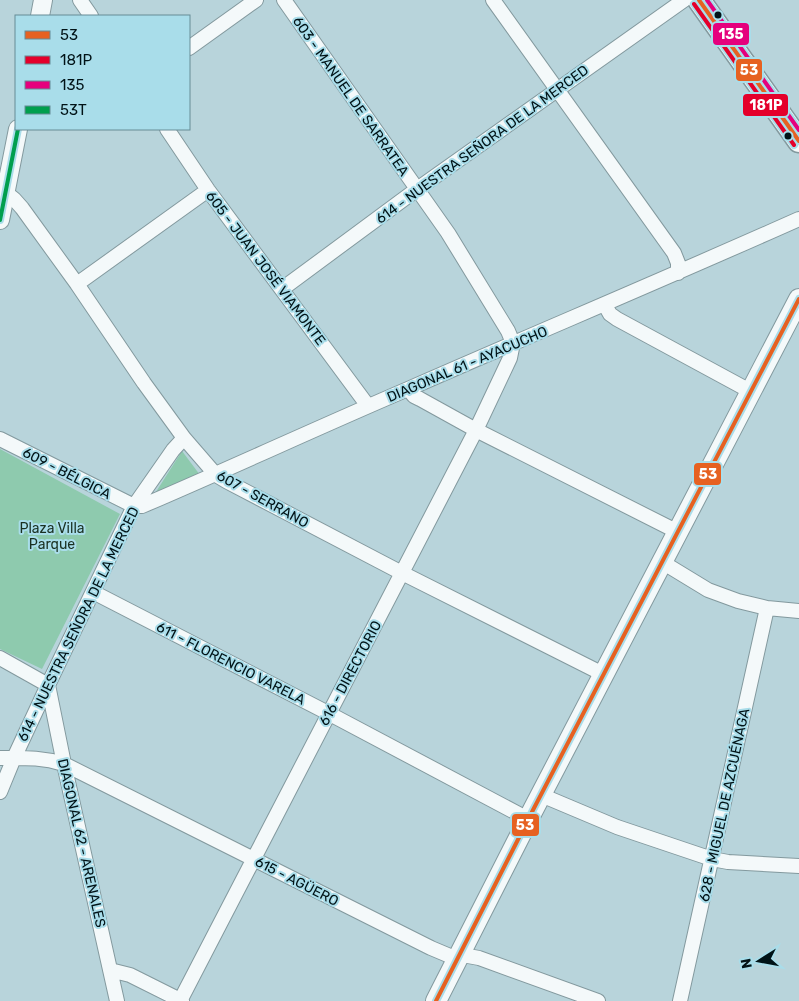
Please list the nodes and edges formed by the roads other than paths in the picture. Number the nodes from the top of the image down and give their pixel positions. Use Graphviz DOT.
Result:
graph roads {
  1 [pos="43,0"];
  2 [pos="80,0"];
  3 [pos="256,0"];
  4 [pos="284,0"];
  5 [pos="493,0"];
  6 [pos="684,0"];
  7 [pos="699,0"];
  8 [pos="714,0"];
  9 [pos="40,15"];
  10 [pos="89,15"];
  11 [pos="190,47"];
  12 [pos="557,90"];
  13 [pos="799,124"];
  14 [pos="18,130"];
  15 [pos="168,130"];
  16 [pos="799,141"];
  17 [pos="3,190"];
  18 [pos="208,190"];
  19 [pos="416,190"];
  20 [pos="799,219"];
  21 [pos="0,220"];
  22 [pos="678,273"];
  23 [pos="78,284"];
  24 [pos="282,289"];
  25 [pos="799,299"];
  26 [pos="605,305"];
  27 [pos="514,343"];
  28 [pos="408,389"];
  29 [pos="750,391"];
  30 [pos="368,406"];
  31 [pos="476,430"];
  32 [pos="184,438"];
  33 [pos="0,439"];
  34 [pos="216,474"];
  35 [pos="134,506"];
  36 [pos="678,532"];
  37 [pos="662,562"];
  38 [pos="402,573"];
  39 [pos="93,592"];
  40 [pos="767,608"];
  41 [pos="799,611"];
  42 [pos="0,658"];
  43 [pos="603,674"];
  44 [pos="48,685"];
  45 [pos="328,713"];
  46 [pos="7,758"];
  47 [pos="64,764"];
  48 [pos="0,792"];
  49 [pos="541,795"];
  50 [pos="528,819"];
  51 [pos="253,859"];
  52 [pos="712,859"];
  53 [pos="799,866"];
  54 [pos="460,957"];
  55 [pos="110,970"];
  56 [pos="117,1001"];
  57 [pos="181,1001"];
  58 [pos="436,1001"];
  59 [pos="598,1001"];
  60 [pos="680,1001"];
  1 -- 9 [label="street"];
  2 -- 10 [label="street"];
  3 -- 11 [label="street"];
  4 -- 19 [label="street, 603 - MANUEL DE SARRATEA"];
  5 -- 12 [label="street"];
  6 -- 12 [label="street, 614 - NUESTRA SEÑORA DE LA MERCED"];
  7 -- 16 [label="main road"];
  8 -- 13 [label="main road"];
  12 -- 19 [label="street, 614 - NUESTRA SEÑORA DE LA MERCED"];
  12 -- 22 [label="street"];
  14 -- 17 [label="street"];
  15 -- 18 [label="street, 605 - JUAN JOSÉ VIAMONTE"];
  17 -- 21 [label="street"];
  17 -- 23 [label="street, 607 - SERRANO"];
  18 -- 23 [label="street"];
  18 -- 24 [label="street, 605 - JUAN JOSÉ VIAMONTE"];
  19 -- 24 [label="street, 614 - NUESTRA SEÑORA DE LA MERCED"];
  19 -- 27 [label="street, 603 - MANUEL DE SARRATEA"];
  20 -- 22 [label="street, DIAGONAL 61 - AYACUCHO"];
  22 -- 26 [label="street, DIAGONAL 61 - AYACUCHO"];
  23 -- 32 [label="street, 607 - SERRANO"];
  24 -- 30 [label="street, 605 - JUAN JOSÉ VIAMONTE"];
  25 -- 29 [label="main road"];
  26 -- 27 [label="street, DIAGONAL 61 - AYACUCHO"];
  26 -- 29 [label="street"];
  27 -- 28 [label="street, DIAGONAL 61 - AYACUCHO"];
  27 -- 31 [label="street, 616 - DIRECTORIO"];
  28 -- 30 [label="street, DIAGONAL 61 - AYACUCHO"];
  28 -- 31 [label="street"];
  29 -- 36 [label="main road"];
  30 -- 34 [label="street, DIAGONAL 61 - AYACUCHO"];
  31 -- 36 [label="street"];
  31 -- 38 [label="street, 616 - DIRECTORIO"];
  32 -- 34 [label="street, 607 - SERRANO"];
  32 -- 35 [label="street, 614 - NUESTRA SEÑORA DE LA MERCED"];
  33 -- 35 [label="street, 609 - BÉLGICA"];
  34 -- 35 [label="street, DIAGONAL 61 - AYACUCHO"];
  34 -- 38 [label="street, 607 - SERRANO"];
  35 -- 39 [label="street, 614 - NUESTRA SEÑORA DE LA MERCED"];
  36 -- 37 [label="main road"];
  37 -- 40 [label="street"];
  37 -- 43 [label="main road"];
  38 -- 43 [label="street, 607 - SERRANO"];
  38 -- 45 [label="street, 616 - DIRECTORIO"];
  39 -- 44 [label="street, 614 - NUESTRA SEÑORA DE LA MERCED"];
  39 -- 45 [label="street, 611 - FLORENCIO VARELA"];
  40 -- 41 [label="street"];
  40 -- 52 [label="street, 628 - MIGUEL DE AZCUÉNAGA"];
  42 -- 44 [label="street"];
  43 -- 49 [label="main road"];
  44 -- 46 [label="street, 614 - NUESTRA SEÑORA DE LA MERCED"];
  44 -- 47 [label="street, DIAGONAL 62 - ARENALES"];
  45 -- 50 [label="street, 611 - FLORENCIO VARELA"];
  45 -- 51 [label="street, 616 - DIRECTORIO"];
  46 -- 47 [label="street, 615 - AGÜERO"];
  46 -- 48 [label="street, 614 - NUESTRA SEÑORA DE LA MERCED"];
  47 -- 51 [label="street, 615 - AGÜERO"];
  47 -- 55 [label="street, DIAGONAL 62 - ARENALES"];
  49 -- 50 [label="main road"];
  49 -- 52 [label="street"];
  50 -- 54 [label="main road"];
  51 -- 54 [label="street, 615 - AGÜERO"];
  51 -- 57 [label="street, 616 - DIRECTORIO"];
  52 -- 53 [label="street"];
  52 -- 60 [label="street, 628 - MIGUEL DE AZCUÉNAGA"];
  54 -- 58 [label="main road"];
  54 -- 59 [label="street, 615 - AGÜERO"];
  55 -- 56 [label="street, DIAGONAL 62 - ARENALES"];
  55 -- 57 [label="street"];
}
